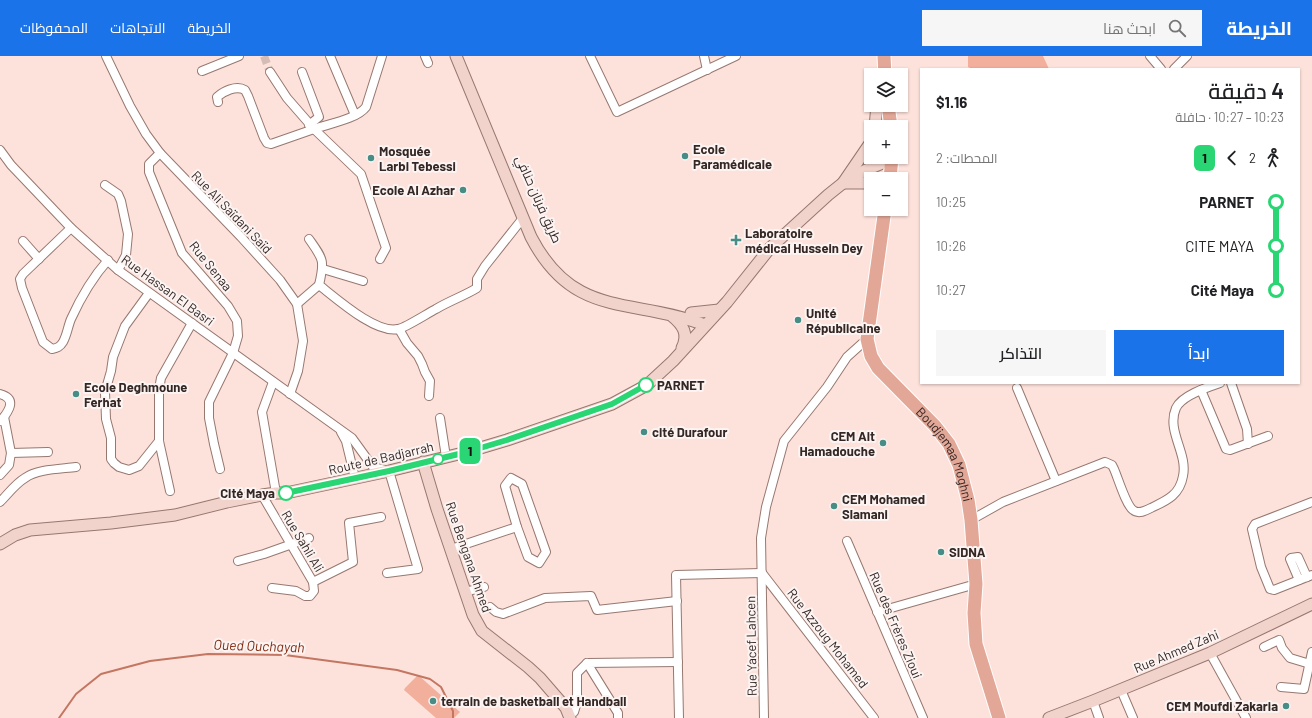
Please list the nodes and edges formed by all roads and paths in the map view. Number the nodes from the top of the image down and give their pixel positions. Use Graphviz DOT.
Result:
graph roads {
  1 [pos="106,56"];
  2 [pos="238,56"];
  3 [pos="330,56"];
  4 [pos="382,56"];
  5 [pos="456,56"];
  6 [pos="464,56"];
  7 [pos="590,56"];
  8 [pos="704,56"];
  9 [pos="736,56"];
  10 [pos="884,56"];
  11 [pos="1150,56"];
  12 [pos="1187,56"];
  13 [pos="885,68"];
  14 [pos="1160,68"];
  15 [pos="1175,68"];
  16 [pos="707,70"];
  17 [pos="202,72"];
  18 [pos="270,72"];
  19 [pos="302,72"];
  20 [pos="218,102"];
  21 [pos="355,115"];
  22 [pos="311,127"];
  23 [pos="0,150"];
  24 [pos="864,152"];
  25 [pos="160,153"];
  26 [pos="879,164"];
  27 [pos="843,183"];
  28 [pos="864,183"];
  29 [pos="105,185"];
  30 [pos="884,216"];
  31 [pos="523,218"];
  32 [pos="71,228"];
  33 [pos="309,239"];
  34 [pos="24,241"];
  35 [pos="39,259"];
  36 [pos="108,260"];
  37 [pos="380,260"];
  38 [pos="323,269"];
  39 [pos="118,270"];
  40 [pos="363,281"];
  41 [pos="319,285"];
  42 [pos="149,293"];
  43 [pos="297,304"];
  44 [pos="723,306"];
  45 [pos="691,313"];
  46 [pos="671,315"];
  47 [pos="708,322"];
  48 [pos="192,323"];
  49 [pos="399,330"];
  50 [pos="867,339"];
  51 [pos="233,353"];
  52 [pos="678,355"];
  53 [pos="273,382"];
  54 [pos="1217,384"];
  55 [pos="1231,384"];
  56 [pos="1017,388"];
  57 [pos="1201,390"];
  58 [pos="0,394"];
  59 [pos="290,394"];
  60 [pos="429,396"];
  61 [pos="440,418"];
  62 [pos="2,420"];
  63 [pos="340,430"];
  64 [pos="1268,436"];
  65 [pos="159,441"];
  66 [pos="1248,444"];
  67 [pos="48,452"];
  68 [pos="11,453"];
  69 [pos="446,457"];
  70 [pos="423,462"];
  71 [pos="76,467"];
  72 [pos="220,469"];
  73 [pos="389,471"];
  74 [pos="0,474"];
  75 [pos="355,478"];
  76 [pos="1056,481"];
  77 [pos="170,491"];
  78 [pos="276,493"];
  79 [pos="262,495"];
  80 [pos="0,502"];
  81 [pos="1312,502"];
  82 [pos="381,517"];
  83 [pos="971,520"];
  84 [pos="517,526"];
  85 [pos="309,538"];
  86 [pos="847,541"];
  87 [pos="0,544"];
  88 [pos="292,545"];
  89 [pos="451,548"];
  90 [pos="238,561"];
  91 [pos="387,573"];
  92 [pos="762,573"];
  93 [pos="1310,576"];
  94 [pos="1299,580"];
  95 [pos="313,582"];
  96 [pos="976,584"];
  97 [pos="272,588"];
  98 [pos="484,588"];
  99 [pos="464,592"];
  100 [pos="677,601"];
  101 [pos="1312,604"];
  102 [pos="490,607"];
  103 [pos="877,612"];
  104 [pos="1264,647"];
  105 [pos="1312,652"];
  106 [pos="1210,653"];
  107 [pos="678,662"];
  108 [pos="588,663"];
  109 [pos="1310,664"];
  110 [pos="1281,686"];
  111 [pos="1121,690"];
  112 [pos="1093,701"];
  113 [pos="568,713"];
  114 [pos="618,718"];
  115 [pos="679,718"];
  116 [pos="764,718"];
  117 [pos="874,718"];
  118 [pos="923,718"];
  119 [pos="999,718"];
  120 [pos="1049,718"];
  121 [pos="1100,718"];
  122 [pos="1133,718"];
  123 [pos="1246,718"];
  1 -- 25 [label="street, Rue Ali Saïdani Saïd"];
  2 -- 17 [label="street"];
  3 -- 21 [label="street"];
  4 -- 21 [label="street"];
  5 -- 31 [label="main road, طريق فرنان حنافي"];
  6 -- 45 [label="main road, طريق فرنان حنافي"];
  7 -- 16 [label="street"];
  8 -- 16 [label="street"];
  9 -- 16 [label="street"];
  10 -- 13 [label="main road"];
  11 -- 14 [label="street"];
  12 -- 15 [label="street"];
  18 -- 22 [label="street"];
  19 -- 22 [label="street"];
  20 -- 22 [label="street"];
  21 -- 22 [label="street"];
  22 -- 37 [label="street"];
  23 -- 32 [label="street, Rue Hassan El Basri"];
  24 -- 27 [label="main road"];
  25 -- 43 [label="street, Rue Ali Saïdani Saïd"];
  25 -- 51 [label="street, Rue Senaa"];
  26 -- 27 [label="main road"];
  27 -- 28 [label="main road"];
  27 -- 44 [label="main road, Route de Badjarrah"];
  29 -- 39 [label="street"];
  30 -- 50 [label="main road, Boudjemaa Moghni"];
  31 -- 46 [label="main road, طريق فرنان حنافي"];
  31 -- 49 [label="street"];
  32 -- 35 [label="street"];
  32 -- 36 [label="street, Rue Hassan El Basri"];
  33 -- 38 [label="street"];
  34 -- 35 [label="street"];
  35 -- 36 [label="street"];
  36 -- 39 [label="street, Rue Hassan El Basri"];
  38 -- 40 [label="street"];
  38 -- 41 [label="street"];
  39 -- 42 [label="street, Rue Hassan El Basri"];
  41 -- 43 [label="street"];
  41 -- 49 [label="street"];
  42 -- 48 [label="street, Rue Hassan El Basri"];
  42 -- 65 [label="street"];
  43 -- 59 [label="street, Rue Ali Saïdani Saïd"];
  44 -- 45 [label="main road"];
  44 -- 47 [label="main road, Route de Badjarrah"];
  45 -- 47 [label="main road, طريق فرنان حنافي"];
  46 -- 47 [label="main road, طريق فرنان حنافي"];
  46 -- 52 [label="main road"];
  47 -- 52 [label="main road, Route de Badjarrah"];
  48 -- 51 [label="street, Rue Hassan El Basri"];
  48 -- 65 [label="street"];
  49 -- 60 [label="street"];
  50 -- 83 [label="main road, Boudjemaa Moghni"];
  50 -- 92 [label="street, Rue Yacef Lahcen"];
  51 -- 53 [label="street, Rue Hassan El Basri"];
  51 -- 72 [label="street, Rue Senaa"];
  52 -- 69 [label="main road, Route de Badjarrah"];
  53 -- 59 [label="street, Rue Hassan El Basri"];
  53 -- 78 [label="street"];
  54 -- 57 [label="street"];
  55 -- 66 [label="street"];
  56 -- 76 [label="street"];
  57 -- 66 [label="street"];
  57 -- 76 [label="street"];
  58 -- 62 [label="street"];
  59 -- 63 [label="street, Rue Hassan El Basri"];
  61 -- 69 [label="street"];
  62 -- 68 [label="street"];
  63 -- 73 [label="street, Rue Hassan El Basri"];
  63 -- 75 [label="street"];
  64 -- 66 [label="street"];
  65 -- 77 [label="street"];
  67 -- 68 [label="street"];
  68 -- 74 [label="street"];
  69 -- 70 [label="main road, Route de Badjarrah"];
  70 -- 73 [label="main road, Route de Badjarrah"];
  70 -- 89 [label="main road, Rue Bengana Ahmed"];
  71 -- 80 [label="street"];
  73 -- 75 [label="main road, Route de Badjarrah"];
  73 -- 91 [label="street"];
  75 -- 78 [label="main road, Route de Badjarrah"];
  76 -- 83 [label="street"];
  78 -- 79 [label="main road, Route de Badjarrah"];
  79 -- 87 [label="main road, Route de Badjarrah"];
  79 -- 88 [label="street, Rue Sahli Ali"];
  81 -- 94 [label="street"];
  82 -- 95 [label="street, Rue Sahli Ali"];
  83 -- 96 [label="main road, Boudjemaa Moghni"];
  84 -- 84 [label="street"];
  84 -- 89 [label="street"];
  85 -- 88 [label="street"];
  86 -- 103 [label="street, Rue des Frères Zioui"];
  88 -- 90 [label="street"];
  88 -- 95 [label="street, Rue Sahli Ali"];
  89 -- 99 [label="main road, Rue Bengana Ahmed"];
  92 -- 100 [label="street"];
  92 -- 116 [label="street, Rue Yacef Lahcen"];
  92 -- 117 [label="street, Rue Azzoug Mohamed"];
  93 -- 94 [label="street"];
  93 -- 94 [label="street"];
  95 -- 97 [label="street"];
  96 -- 103 [label="street"];
  96 -- 119 [label="main road, Boudjemaa Moghni"];
  98 -- 99 [label="street"];
  99 -- 113 [label="main road, Rue Bengana Ahmed"];
  100 -- 102 [label="street"];
  100 -- 107 [label="street"];
  101 -- 106 [label="main road, Rue Ahmed Zahi"];
  103 -- 118 [label="street, Rue des Frères Zioui"];
  104 -- 109 [label="street"];
  105 -- 109 [label="street"];
  106 -- 111 [label="main road, Rue Ahmed Zahi"];
  106 -- 123 [label="street"];
  107 -- 108 [label="street"];
  107 -- 115 [label="street"];
  108 -- 113 [label="street"];
  108 -- 114 [label="street"];
  109 -- 110 [label="street"];
  111 -- 112 [label="main road, Rue Ahmed Zahi"];
  111 -- 122 [label="street"];
  112 -- 120 [label="main road, Rue Ahmed Zahi"];
  112 -- 121 [label="street"];
}
